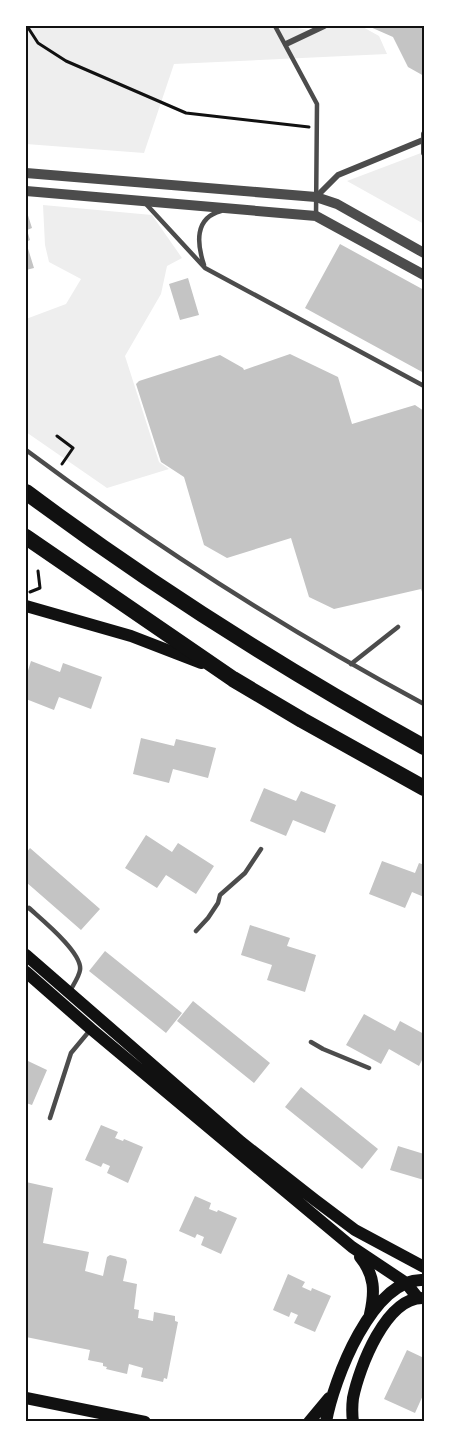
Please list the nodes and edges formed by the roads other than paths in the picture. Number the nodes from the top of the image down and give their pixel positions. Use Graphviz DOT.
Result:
graph roads {
  1 [pos="275,26"];
  2 [pos="324,26"];
  3 [pos="286,44"];
  4 [pos="424,137"];
  5 [pos="424,153"];
  6 [pos="26,173"];
  7 [pos="26,191"];
  8 [pos="316,197"];
  9 [pos="144,201"];
  10 [pos="228,209"];
  11 [pos="316,216"];
  12 [pos="424,253"];
  13 [pos="205,268"];
  14 [pos="424,275"];
  15 [pos="424,386"];
  16 [pos="26,450"];
  17 [pos="26,492"];
  18 [pos="26,537"];
  19 [pos="26,606"];
  20 [pos="398,627"];
  21 [pos="351,664"];
  22 [pos="233,679"];
  23 [pos="424,704"];
  24 [pos="424,747"];
  25 [pos="424,788"];
  26 [pos="261,849"];
  27 [pos="29,908"];
  28 [pos="196,931"];
  29 [pos="26,955"];
  30 [pos="26,972"];
  31 [pos="70,992"];
  32 [pos="91,1029"];
  33 [pos="311,1042"];
  34 [pos="369,1068"];
  35 [pos="50,1118"];
  36 [pos="352,1247"];
  37 [pos="424,1267"];
  38 [pos="424,1280"];
  39 [pos="406,1283"];
  40 [pos="421,1298"];
  41 [pos="369,1318"];
  42 [pos="332,1395"];
  43 [pos="26,1398"];
  44 [pos="145,1422"];
  45 [pos="309,1422"];
  46 [pos="326,1422"];
  47 [pos="353,1422"];
  1 -- 3 [label="lane"];
  2 -- 3 [label="street"];
  3 -- 8 [label="lane"];
  4 -- 5 [label="street"];
  4 -- 8 [label="street"];
  6 -- 8 [label="street"];
  7 -- 9 [label="street"];
  8 -- 11 [label="lane"];
  8 -- 12 [label="street"];
  9 -- 10 [label="street"];
  9 -- 13 [label="lane"];
  10 -- 11 [label="street"];
  10 -- 13 [label="lane"];
  11 -- 14 [label="street"];
  13 -- 15 [label="lane"];
  16 -- 21 [label="lane"];
  17 -- 24 [label="highway"];
  18 -- 22 [label="highway"];
  19 -- 22 [label="main road"];
  20 -- 21 [label="lane"];
  21 -- 23 [label="lane"];
  22 -- 25 [label="highway"];
  26 -- 28 [label="lane"];
  27 -- 31 [label="lane"];
  29 -- 31 [label="main road"];
  30 -- 32 [label="main road"];
  31 -- 37 [label="main road"];
  32 -- 35 [label="lane"];
  32 -- 36 [label="main road"];
  33 -- 34 [label="lane"];
  36 -- 39 [label="main road"];
  36 -- 41 [label="main road"];
  38 -- 39 [label="main road"];
  39 -- 40 [label="main road"];
  39 -- 41 [label="main road"];
  40 -- 47 [label="main road"];
  41 -- 42 [label="main road"];
  42 -- 45 [label="main road"];
  42 -- 46 [label="main road"];
  43 -- 44 [label="main road"];
}
